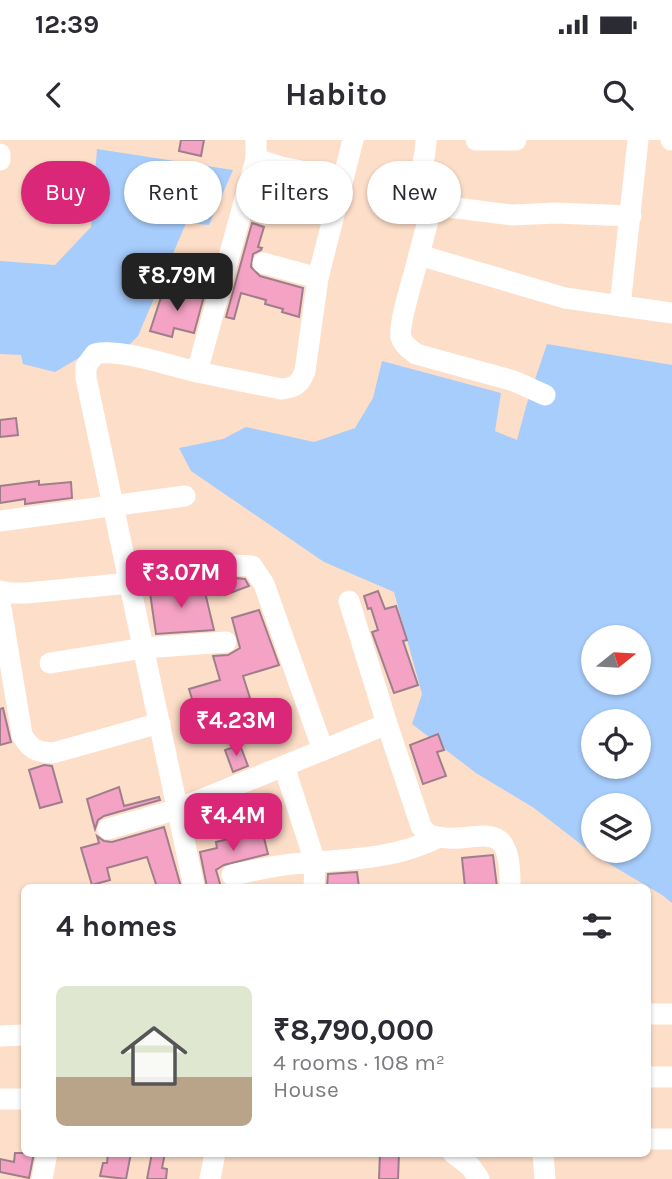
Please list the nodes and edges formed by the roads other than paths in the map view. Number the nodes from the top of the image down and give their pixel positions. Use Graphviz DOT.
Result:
graph roads {
  1 [pos="353,140"];
  2 [pos="426,140"];
  3 [pos="476,140"];
  4 [pos="516,140"];
  5 [pos="638,140"];
  6 [pos="256,149"];
  7 [pos="0,154"];
  8 [pos="0,160"];
  9 [pos="273,161"];
  10 [pos="347,161"];
  11 [pos="423,161"];
  12 [pos="461,209"];
  13 [pos="631,216"];
  14 [pos="331,224"];
  15 [pos="427,224"];
  16 [pos="419,255"];
  17 [pos="263,262"];
  18 [pos="317,278"];
  19 [pos="620,306"];
  20 [pos="672,313"];
  21 [pos="197,372"];
  22 [pos="545,395"];
  23 [pos="185,496"];
  24 [pos="113,507"];
  25 [pos="0,521"];
  26 [pos="130,583"];
  27 [pos="0,591"];
  28 [pos="349,601"];
  29 [pos="0,602"];
  30 [pos="226,642"];
  31 [pos="144,648"];
  32 [pos="50,663"];
  33 [pos="160,723"];
  34 [pos="387,724"];
  35 [pos="323,750"];
  36 [pos="284,766"];
  37 [pos="178,810"];
  38 [pos="108,829"];
  39 [pos="437,838"];
  40 [pos="315,862"];
  41 [pos="232,875"];
  42 [pos="193,884"];
  43 [pos="314,884"];
  44 [pos="510,884"];
  45 [pos="651,1014"];
  46 [pos="672,1014"];
  47 [pos="21,1035"];
  48 [pos="0,1036"];
  49 [pos="651,1076"];
  50 [pos="672,1076"];
  51 [pos="0,1099"];
  52 [pos="21,1099"];
  53 [pos="651,1139"];
  54 [pos="672,1139"];
  55 [pos="46,1157"];
  56 [pos="214,1157"];
  57 [pos="457,1157"];
  58 [pos="543,1157"];
  59 [pos="42,1179"];
  60 [pos="210,1179"];
  61 [pos="479,1179"];
  62 [pos="545,1179"];
  1 -- 10 [label="street"];
  2 -- 11 [label="street"];
  3 -- 4 [label="street"];
  5 -- 13 [label="street"];
  6 -- 9 [label="street"];
  6 -- 21 [label="street"];
  7 -- 8 [label="street"];
  12 -- 13 [label="street"];
  13 -- 19 [label="street"];
  14 -- 18 [label="street"];
  15 -- 16 [label="street"];
  16 -- 19 [label="street"];
  16 -- 22 [label="street"];
  17 -- 18 [label="street"];
  18 -- 21 [label="street"];
  19 -- 20 [label="street"];
  21 -- 24 [label="street"];
  23 -- 24 [label="street"];
  24 -- 25 [label="street"];
  24 -- 26 [label="street"];
  26 -- 27 [label="street"];
  26 -- 31 [label="street"];
  26 -- 35 [label="street"];
  28 -- 34 [label="street"];
  29 -- 33 [label="street"];
  30 -- 31 [label="street"];
  31 -- 32 [label="street"];
  31 -- 33 [label="street"];
  33 -- 37 [label="street"];
  34 -- 35 [label="street"];
  34 -- 39 [label="street"];
  35 -- 36 [label="street"];
  36 -- 37 [label="street"];
  36 -- 40 [label="street"];
  37 -- 38 [label="street"];
  37 -- 42 [label="street"];
  39 -- 40 [label="street"];
  39 -- 44 [label="street"];
  40 -- 41 [label="street"];
  40 -- 43 [label="street"];
  45 -- 46 [label="street"];
  47 -- 48 [label="street"];
  49 -- 50 [label="street"];
  51 -- 52 [label="street"];
  53 -- 54 [label="street"];
  55 -- 59 [label="street"];
  56 -- 60 [label="street"];
  57 -- 61 [label="street"];
  58 -- 62 [label="street"];
}
